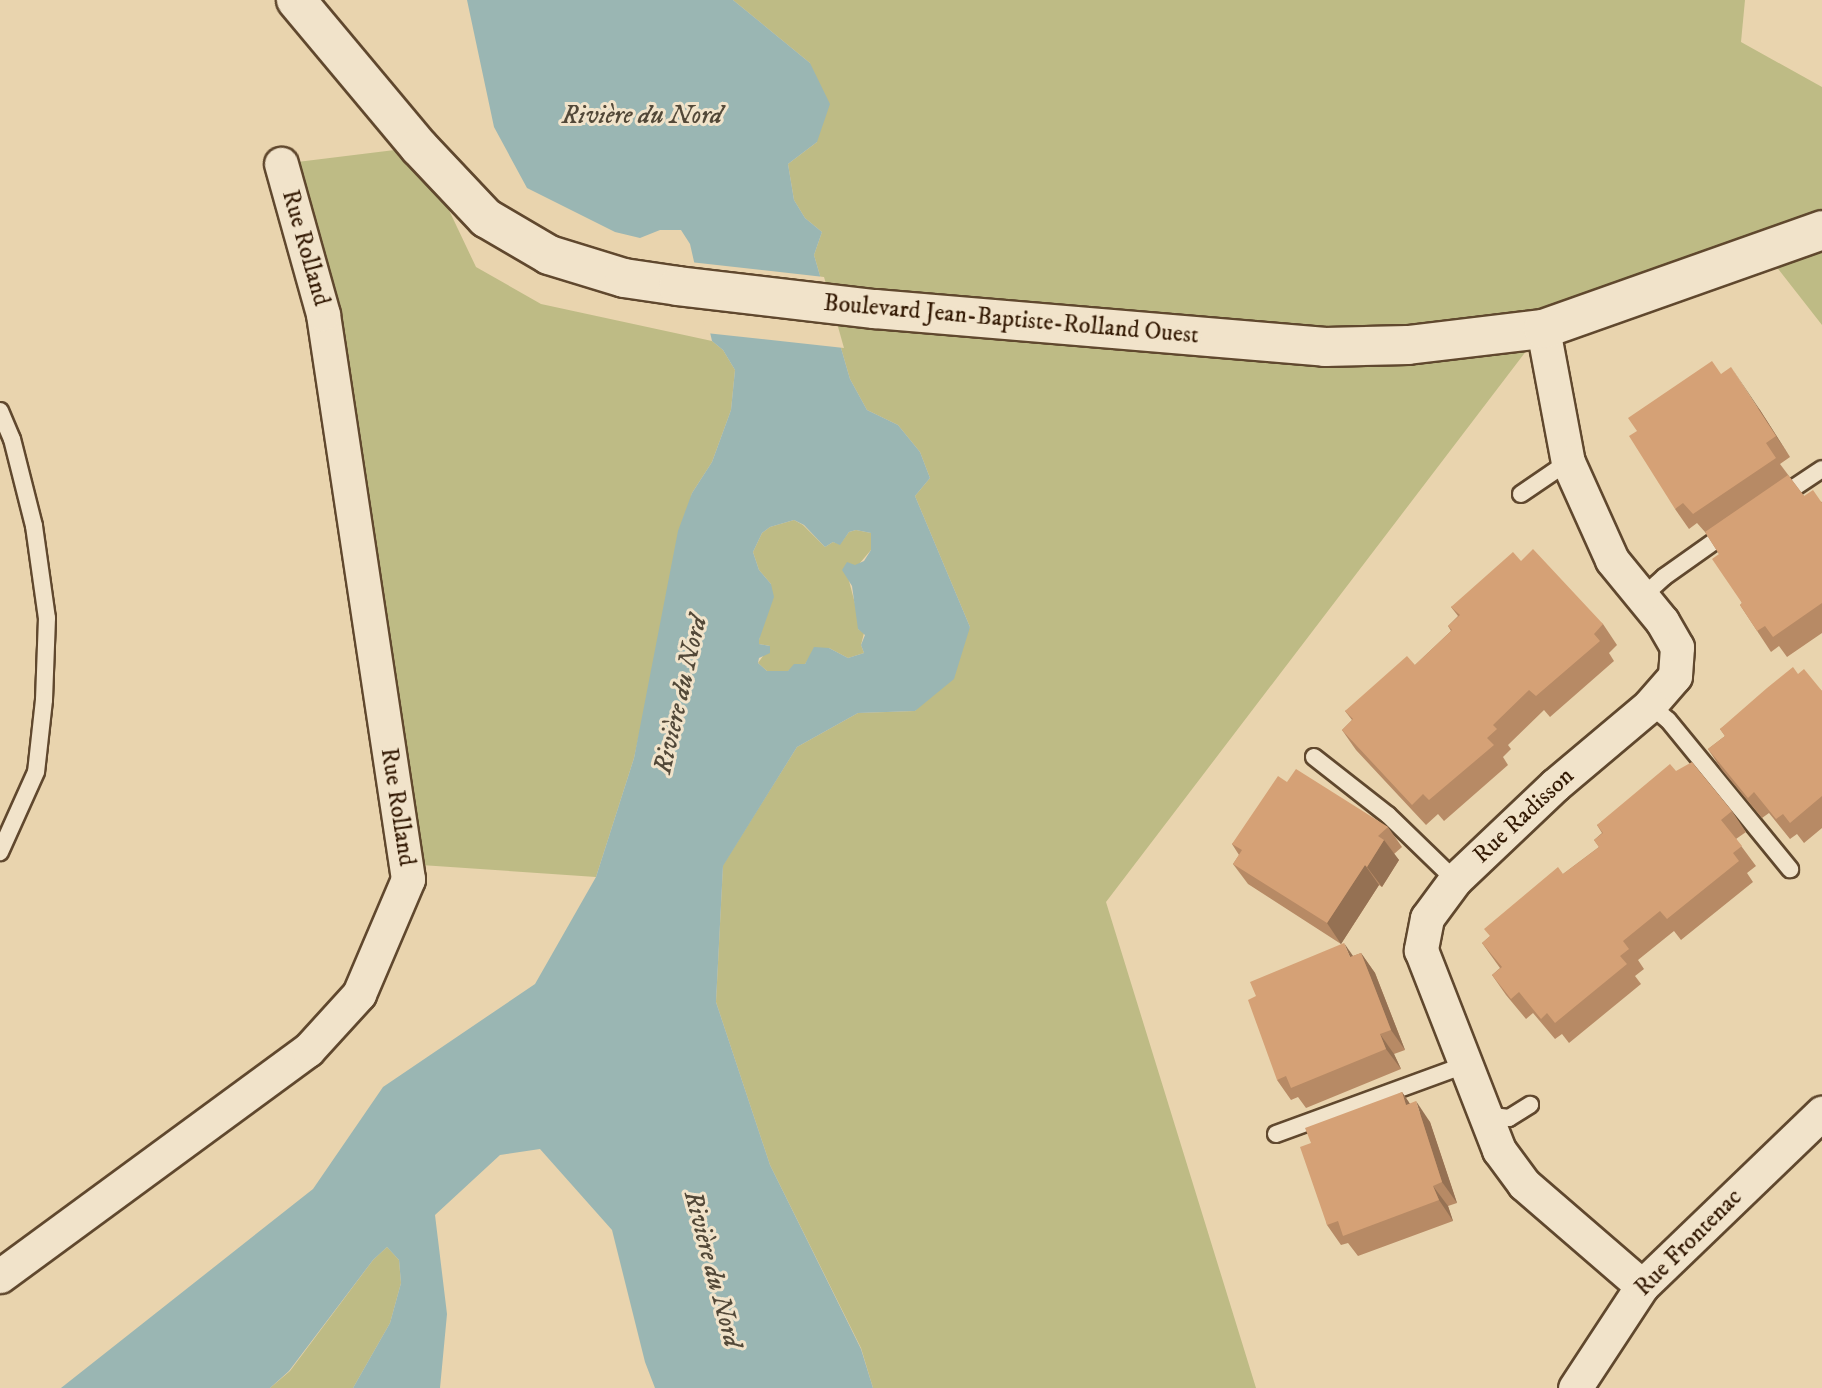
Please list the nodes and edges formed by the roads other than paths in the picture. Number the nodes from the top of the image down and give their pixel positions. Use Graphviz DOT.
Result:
graph roads {
  1 [pos="296,0"];
  2 [pos="281,164"];
  3 [pos="1822,230"];
  4 [pos="1543,329"];
  5 [pos="0,411"];
  6 [pos="1568,462"];
  7 [pos="1822,469"];
  8 [pos="1521,494"];
  9 [pos="1768,505"];
  10 [pos="1747,520"];
  11 [pos="1642,597"];
  12 [pos="1650,705"];
  13 [pos="1314,757"];
  14 [pos="0,852"];
  15 [pos="1790,869"];
  16 [pos="1455,880"];
  17 [pos="1465,1065"];
  18 [pos="1530,1105"];
  19 [pos="1822,1113"];
  20 [pos="1485,1115"];
  21 [pos="1276,1134"];
  22 [pos="0,1276"];
  23 [pos="1642,1286"];
  24 [pos="1575,1388"];
  1 -- 4 [label="street, Boulevard Jean-Baptiste-Rolland Ouest"];
  2 -- 22 [label="street, Rue Rolland"];
  3 -- 4 [label="street, Boulevard Jean-Baptiste-Rolland Ouest"];
  4 -- 6 [label="street, Rue Radisson"];
  5 -- 14 [label="lane"];
  6 -- 8 [label="lane"];
  6 -- 11 [label="street, Rue Radisson"];
  7 -- 9 [label="lane"];
  10 -- 11 [label="lane"];
  11 -- 12 [label="street, Rue Radisson"];
  12 -- 15 [label="lane"];
  12 -- 16 [label="street, Rue Radisson"];
  13 -- 16 [label="lane"];
  16 -- 17 [label="street, Rue Radisson"];
  17 -- 20 [label="street, Rue Radisson"];
  17 -- 21 [label="lane"];
  18 -- 20 [label="lane"];
  19 -- 23 [label="street, Rue Frontenac"];
  20 -- 23 [label="street, Rue Radisson"];
  23 -- 24 [label="street, Rue Frontenac"];
}
